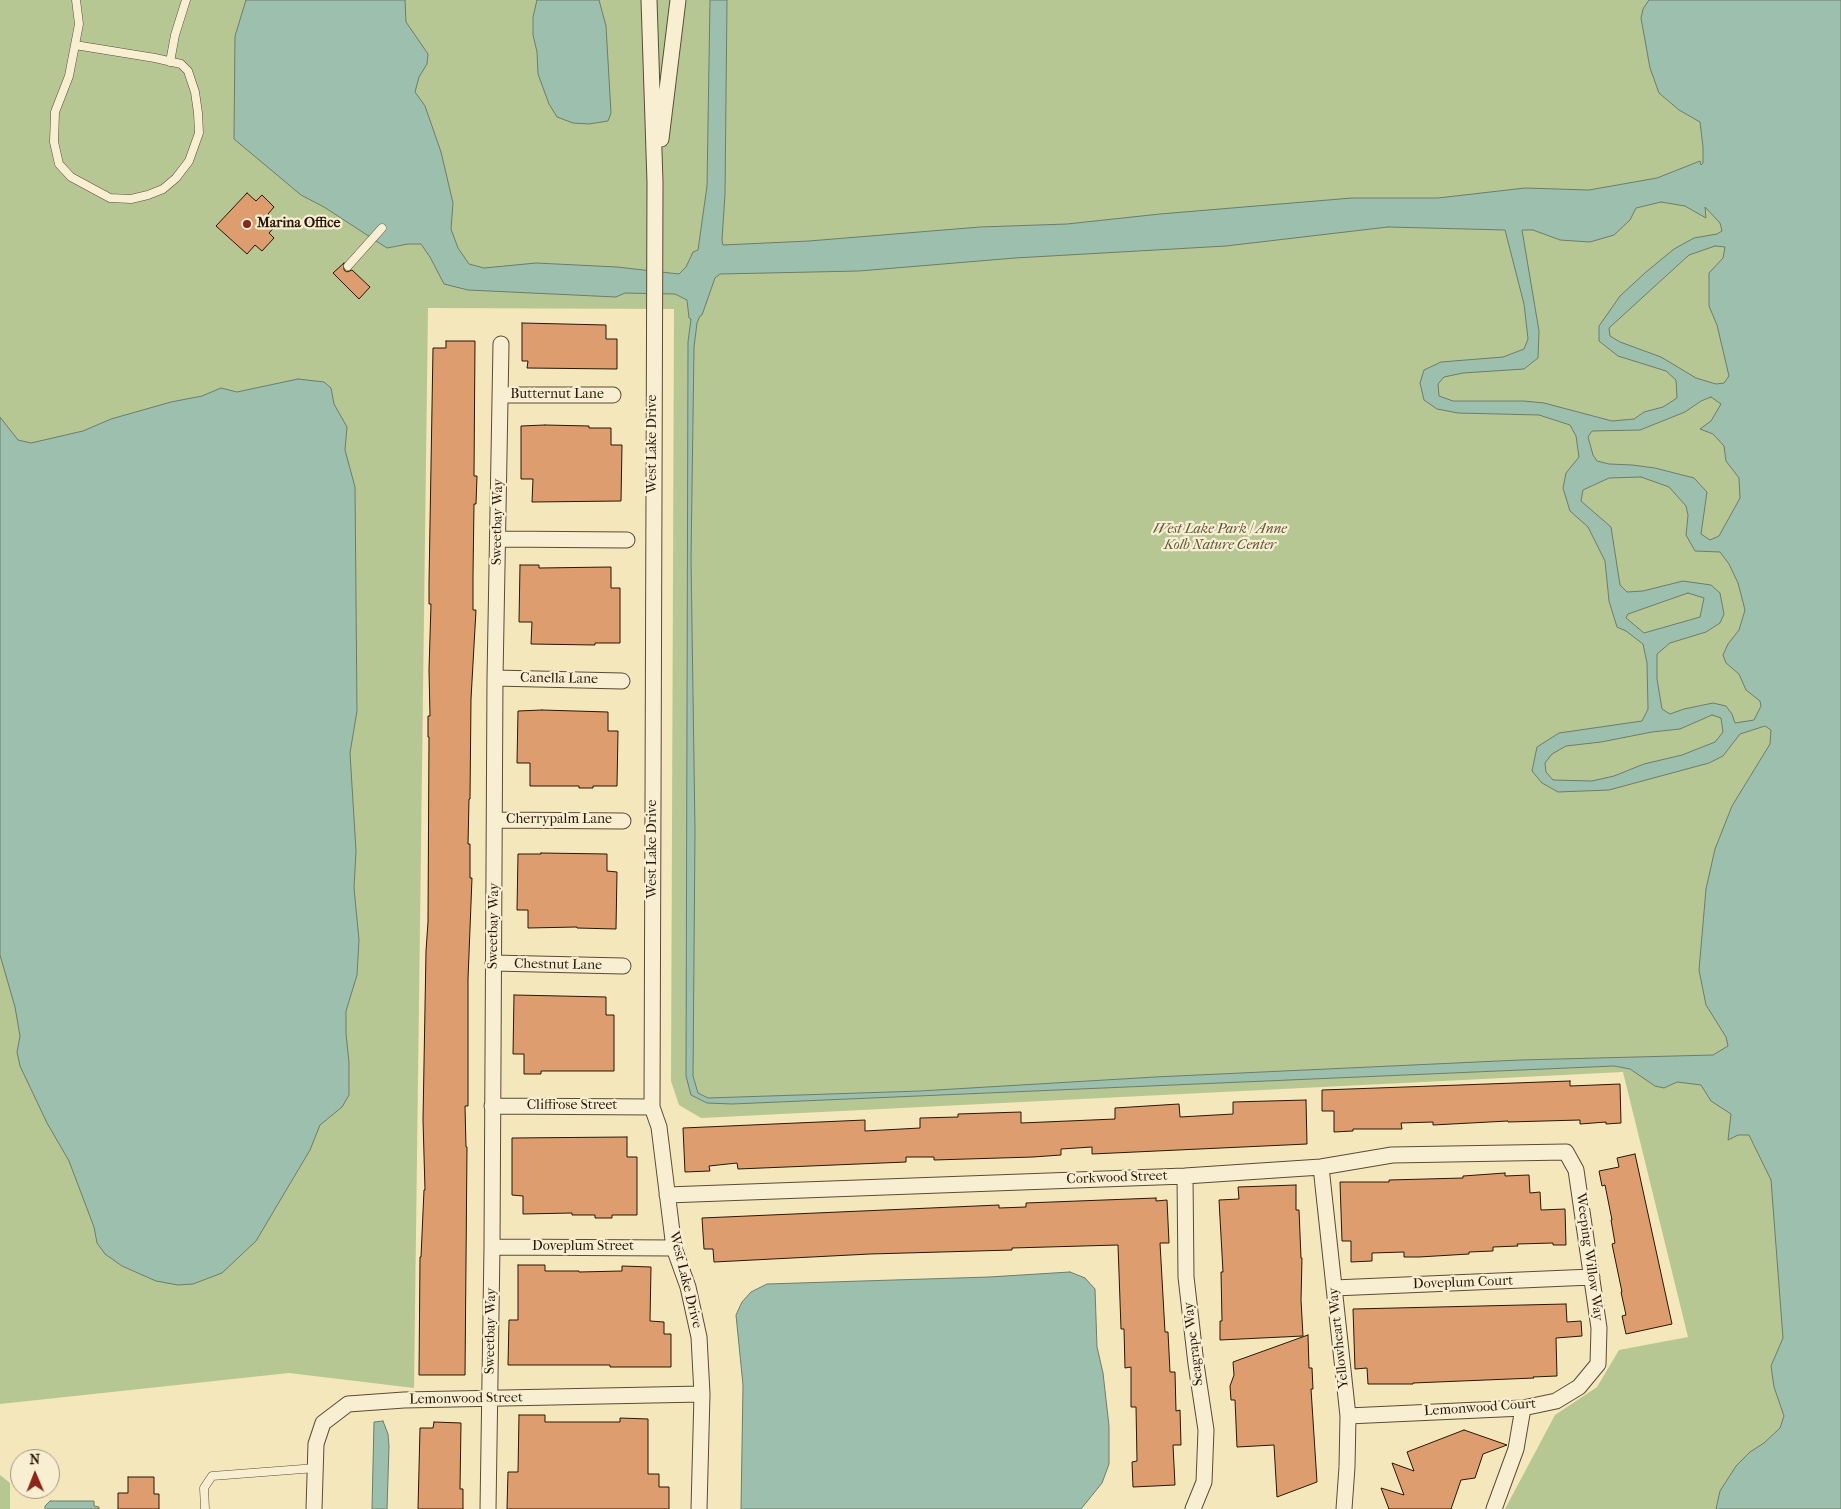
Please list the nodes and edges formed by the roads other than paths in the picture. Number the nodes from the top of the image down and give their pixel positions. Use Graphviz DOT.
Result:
graph roads {
  1 [pos="76,0"];
  2 [pos="186,0"];
  3 [pos="649,0"];
  4 [pos="678,0"];
  5 [pos="75,45"];
  6 [pos="170,62"];
  7 [pos="655,182"];
  8 [pos="382,228"];
  9 [pos="348,266"];
  10 [pos="501,344"];
  11 [pos="501,394"];
  12 [pos="613,395"];
  13 [pos="498,539"];
  14 [pos="627,540"];
  15 [pos="495,678"];
  16 [pos="622,681"];
  17 [pos="495,820"];
  18 [pos="623,821"];
  19 [pos="493,963"];
  20 [pos="623,966"];
  21 [pos="492,1106"];
  22 [pos="652,1107"];
  23 [pos="1566,1152"];
  24 [pos="1321,1167"];
  25 [pos="1185,1176"];
  26 [pos="666,1195"];
  27 [pos="492,1247"];
  28 [pos="674,1248"];
  29 [pos="1592,1277"];
  30 [pos="1334,1288"];
  31 [pos="1598,1364"];
  32 [pos="702,1394"];
  33 [pos="491,1398"];
  34 [pos="1523,1408"];
  35 [pos="1348,1416"];
  36 [pos="316,1468"];
  37 [pos="205,1509"];
  38 [pos="314,1509"];
  39 [pos="488,1509"];
  40 [pos="699,1509"];
  41 [pos="1193,1509"];
  42 [pos="1344,1509"];
  43 [pos="1494,1509"];
  1 -- 5 [label="lane"];
  2 -- 6 [label="lane"];
  3 -- 7 [label="street, West Lake Drive"];
  4 -- 7 [label="street, West Lake Drive"];
  5 -- 6 [label="lane"];
  5 -- 6 [label="lane"];
  7 -- 22 [label="street, West Lake Drive"];
  8 -- 9 [label="lane"];
  10 -- 11 [label="street, Sweetbay Way"];
  11 -- 12 [label="street, Butternut Lane"];
  11 -- 13 [label="street, Sweetbay Way"];
  13 -- 14 [label="street"];
  13 -- 15 [label="street, Sweetbay Way"];
  15 -- 16 [label="street, Canella Lane"];
  15 -- 17 [label="street, Sweetbay Way"];
  17 -- 18 [label="street, Cherrypalm Lane"];
  17 -- 19 [label="street, Sweetbay Way"];
  19 -- 20 [label="street, Chestnut Lane"];
  19 -- 21 [label="street, Sweetbay Way"];
  21 -- 22 [label="street, Cliffrose Street"];
  21 -- 27 [label="street, Sweetbay Way"];
  22 -- 26 [label="street, West Lake Drive"];
  23 -- 24 [label="street, Corkwood Street"];
  23 -- 29 [label="street, Weeping Willow Way"];
  24 -- 25 [label="street, Corkwood Street"];
  24 -- 30 [label="street, Yellowheart Way"];
  25 -- 26 [label="street, Corkwood Street"];
  25 -- 41 [label="street, Seagrape Way"];
  26 -- 28 [label="street, West Lake Drive"];
  27 -- 28 [label="street, Doveplum Street"];
  27 -- 33 [label="street, Sweetbay Way"];
  28 -- 32 [label="street, West Lake Drive"];
  29 -- 30 [label="street, Doveplum Court"];
  29 -- 31 [label="street, Weeping Willow Way"];
  30 -- 35 [label="street, Yellowheart Way"];
  31 -- 34 [label="street, Lemonwood Court"];
  32 -- 33 [label="street, Lemonwood Street"];
  32 -- 40 [label="street, West Lake Drive"];
  33 -- 36 [label="street, Lemonwood Street"];
  33 -- 39 [label="street, Sweetbay Way"];
  34 -- 35 [label="street, Lemonwood Court"];
  34 -- 43 [label="street"];
  35 -- 42 [label="street, Yellowheart Way"];
  36 -- 37 [label="lane"];
  36 -- 38 [label="street, Lemonwood Street"];
}
